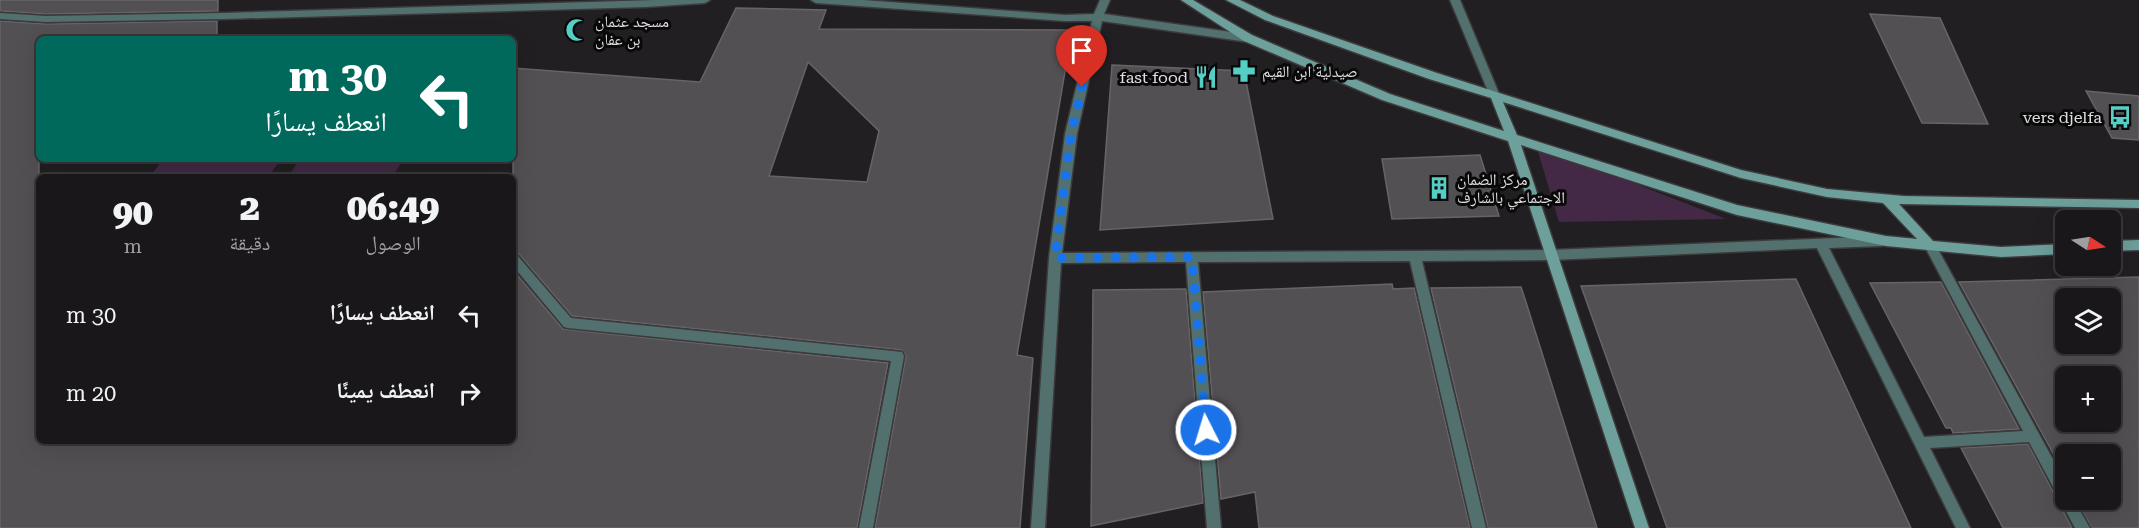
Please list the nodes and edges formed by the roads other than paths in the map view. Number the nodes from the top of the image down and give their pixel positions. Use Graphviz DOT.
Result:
graph roads {
  1 [pos="705,0"];
  2 [pos="816,0"];
  3 [pos="1105,0"];
  4 [pos="1187,0"];
  5 [pos="1231,0"];
  6 [pos="1455,0"];
  7 [pos="0,16"];
  8 [pos="1098,17"];
  9 [pos="1248,38"];
  10 [pos="1495,96"];
  11 [pos="1513,138"];
  12 [pos="1887,199"];
  13 [pos="2139,204"];
  14 [pos="1886,241"];
  15 [pos="1821,244"];
  16 [pos="1930,245"];
  17 [pos="2139,245"];
  18 [pos="2121,246"];
  19 [pos="2055,250"];
  20 [pos="1552,255"];
  21 [pos="1415,256"];
  22 [pos="1192,257"];
  23 [pos="1055,258"];
  24 [pos="516,262"];
  25 [pos="2033,436"];
  26 [pos="1920,443"];
  27 [pos="2055,477"];
  28 [pos="2073,510"];
  29 [pos="866,528"];
  30 [pos="1038,528"];
  31 [pos="1214,528"];
  32 [pos="1479,528"];
  33 [pos="1642,528"];
  34 [pos="1963,528"];
  35 [pos="2083,528"];
  1 -- 7 [label="street"];
  2 -- 8 [label="street"];
  3 -- 8 [label="street"];
  4 -- 9 [label="street"];
  5 -- 10 [label="street"];
  6 -- 10 [label="street"];
  8 -- 9 [label="street"];
  8 -- 23 [label="street"];
  9 -- 11 [label="street"];
  10 -- 11 [label="street"];
  10 -- 12 [label="street"];
  11 -- 14 [label="street"];
  11 -- 20 [label="street"];
  12 -- 13 [label="street"];
  12 -- 16 [label="street"];
  14 -- 15 [label="street"];
  14 -- 16 [label="street"];
  15 -- 20 [label="street"];
  15 -- 26 [label="street"];
  16 -- 19 [label="street"];
  16 -- 25 [label="street"];
  17 -- 18 [label="street"];
  20 -- 21 [label="street"];
  20 -- 33 [label="street"];
  21 -- 22 [label="street"];
  21 -- 32 [label="street"];
  22 -- 23 [label="street"];
  22 -- 31 [label="street"];
  23 -- 30 [label="street"];
  24 -- 29 [label="street"];
  25 -- 26 [label="street"];
  25 -- 27 [label="street"];
  26 -- 34 [label="street"];
  28 -- 35 [label="street"];
}
